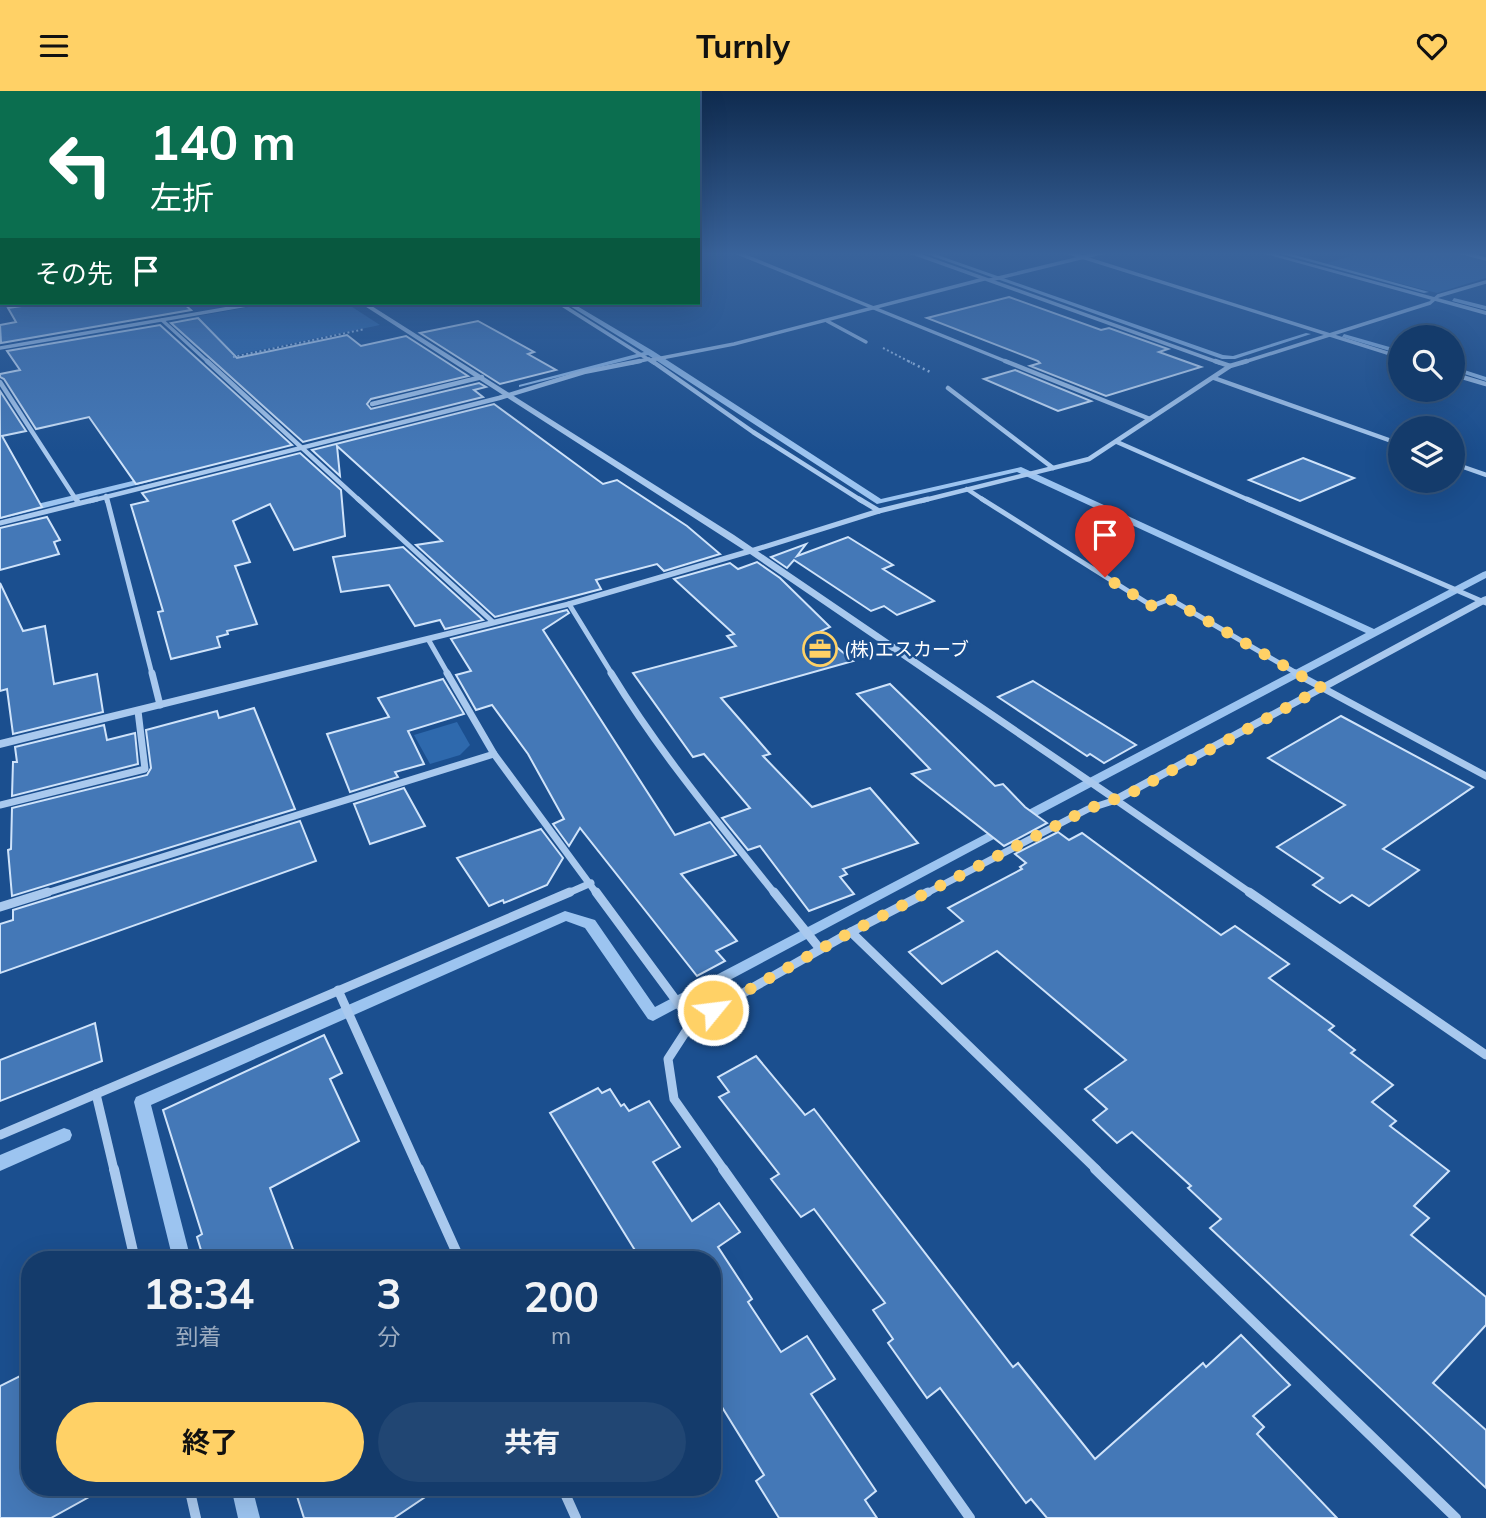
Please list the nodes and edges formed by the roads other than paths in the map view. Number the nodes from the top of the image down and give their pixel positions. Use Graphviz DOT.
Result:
graph roads {
  1 [pos="170,319"];
  2 [pos="388,319"];
  3 [pos="584,319"];
  4 [pos="833,319"];
  5 [pos="901,319"];
  6 [pos="1100,319"];
  7 [pos="1276,319"];
  8 [pos="1377,319"];
  9 [pos="162,320"];
  10 [pos="826,320"];
  11 [pos="1325,334"];
  12 [pos="866,342"];
  13 [pos="0,348"];
  14 [pos="1388,353"];
  15 [pos="654,359"];
  16 [pos="1230,366"];
  17 [pos="482,377"];
  18 [pos="1465,377"];
  19 [pos="1214,378"];
  20 [pos="0,382"];
  21 [pos="1486,384"];
  22 [pos="948,388"];
  23 [pos="510,395"];
  24 [pos="372,404"];
  25 [pos="1150,419"];
  26 [pos="1388,440"];
  27 [pos="1117,442"];
  28 [pos="299,444"];
  29 [pos="1053,468"];
  30 [pos="1465,468"];
  31 [pos="1486,475"];
  32 [pos="967,489"];
  33 [pos="106,496"];
  34 [pos="76,499"];
  35 [pos="879,512"];
  36 [pos="0,523"];
  37 [pos="751,551"];
  38 [pos="1484,601"];
  39 [pos="569,604"];
  40 [pos="493,622"];
  41 [pos="428,639"];
  42 [pos="1322,688"];
  43 [pos="160,705"];
  44 [pos="138,711"];
  45 [pos="0,744"];
  46 [pos="494,754"];
  47 [pos="1486,776"];
  48 [pos="1116,800"];
  49 [pos="0,805"];
  50 [pos="591,883"];
  51 [pos="0,907"];
  52 [pos="851,932"];
  53 [pos="820,949"];
  54 [pos="338,991"];
  55 [pos="692,1022"];
  56 [pos="1486,1055"];
  57 [pos="96,1094"];
  58 [pos="0,1135"];
  59 [pos="133,1251"];
  60 [pos="456,1251"];
  61 [pos="191,1496"];
  62 [pos="566,1496"];
  63 [pos="196,1518"];
  64 [pos="576,1518"];
  65 [pos="970,1518"];
  66 [pos="1457,1518"];
  1 -- 9 [label="street"];
  2 -- 17 [label="street"];
  3 -- 15 [label="street"];
  4 -- 10 [label="street"];
  5 -- 25 [label="street"];
  6 -- 16 [label="street"];
  7 -- 11 [label="street"];
  8 -- 11 [label="street"];
  9 -- 13 [label="street"];
  9 -- 28 [label="street"];
  10 -- 12 [label="street"];
  10 -- 15 [label="street"];
  11 -- 14 [label="street"];
  11 -- 16 [label="street"];
  15 -- 23 [label="street"];
  15 -- 35 [label="street"];
  16 -- 19 [label="street"];
  17 -- 23 [label="street"];
  17 -- 24 [label="street"];
  18 -- 21 [label="street"];
  19 -- 25 [label="street"];
  19 -- 26 [label="street"];
  20 -- 34 [label="street"];
  22 -- 29 [label="street"];
  23 -- 28 [label="street"];
  23 -- 37 [label="street"];
  25 -- 27 [label="street"];
  27 -- 29 [label="street"];
  27 -- 38 [label="street"];
  28 -- 33 [label="street"];
  28 -- 40 [label="street"];
  29 -- 32 [label="street"];
  30 -- 31 [label="street"];
  32 -- 35 [label="street"];
  32 -- 42 [label="street"];
  33 -- 34 [label="street"];
  33 -- 43 [label="street"];
  34 -- 36 [label="street"];
  35 -- 37 [label="street"];
  37 -- 39 [label="street"];
  37 -- 48 [label="street"];
  38 -- 42 [label="street"];
  39 -- 40 [label="street"];
  39 -- 53 [label="street"];
  40 -- 41 [label="street"];
  41 -- 43 [label="street"];
  41 -- 46 [label="street"];
  42 -- 47 [label="street"];
  42 -- 48 [label="street"];
  43 -- 44 [label="street"];
  44 -- 45 [label="street"];
  44 -- 49 [label="street"];
  46 -- 50 [label="street"];
  46 -- 51 [label="street"];
  48 -- 52 [label="street"];
  48 -- 56 [label="street"];
  50 -- 54 [label="street"];
  50 -- 55 [label="street"];
  52 -- 53 [label="street"];
  52 -- 66 [label="street"];
  53 -- 55 [label="street"];
  54 -- 57 [label="street"];
  54 -- 60 [label="street"];
  55 -- 65 [label="street"];
  57 -- 58 [label="street"];
  57 -- 59 [label="street"];
  61 -- 63 [label="street"];
  62 -- 64 [label="street"];
}
